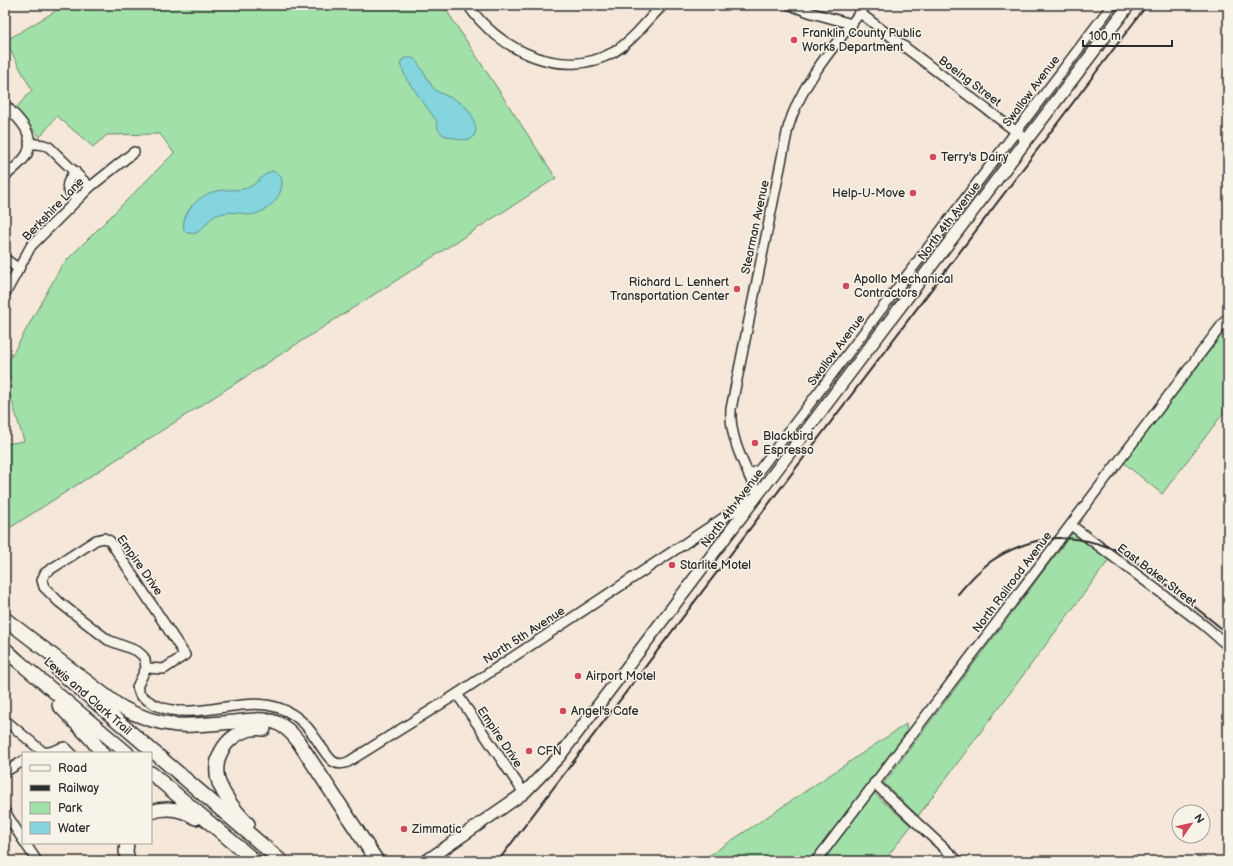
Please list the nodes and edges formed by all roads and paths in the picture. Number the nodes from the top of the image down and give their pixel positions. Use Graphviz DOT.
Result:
graph roads {
  1 [pos="468,5"];
  2 [pos="663,5"];
  3 [pos="790,5"];
  4 [pos="1112,5"];
  5 [pos="1129,5"];
  6 [pos="863,9"];
  7 [pos="852,24"];
  8 [pos="5,105"];
  9 [pos="1016,131"];
  10 [pos="1027,140"];
  11 [pos="29,142"];
  12 [pos="134,152"];
  13 [pos="75,171"];
  14 [pos="5,176"];
  15 [pos="90,187"];
  16 [pos="77,200"];
  17 [pos="938,233"];
  18 [pos="950,242"];
  19 [pos="5,258"];
  20 [pos="19,269"];
  21 [pos="6,288"];
  22 [pos="1228,317"];
  23 [pos="749,475"];
  24 [pos="758,495"];
  25 [pos="1071,525"];
  26 [pos="5,620"];
  27 [pos="5,624"];
  28 [pos="1228,646"];
  29 [pos="5,649"];
  30 [pos="18,661"];
  31 [pos="146,668"];
  32 [pos="457,694"];
  33 [pos="5,720"];
  34 [pos="37,751"];
  35 [pos="53,752"];
  36 [pos="70,752"];
  37 [pos="101,752"];
  38 [pos="126,752"];
  39 [pos="22,762"];
  40 [pos="5,772"];
  41 [pos="152,774"];
  42 [pos="874,783"];
  43 [pos="524,793"];
  44 [pos="5,812"];
  45 [pos="152,812"];
  46 [pos="22,838"];
  47 [pos="230,840"];
  48 [pos="26,844"];
  49 [pos="122,844"];
  50 [pos="127,844"];
  51 [pos="277,858"];
  52 [pos="37,861"];
  53 [pos="124,861"];
  54 [pos="128,861"];
  55 [pos="254,861"];
  56 [pos="367,861"];
  57 [pos="377,861"];
  58 [pos="426,861"];
  59 [pos="816,861"];
  60 [pos="958,861"];
  1 -- 2 [label="street"];
  3 -- 7 [label="street"];
  4 -- 9 [label="street, Swallow Avenue"];
  5 -- 10 [label="main road, North 4th Avenue"];
  6 -- 7 [label="street, Stearman Avenue"];
  6 -- 9 [label="street, Boeing Street"];
  7 -- 23 [label="street, Stearman Avenue"];
  8 -- 11 [label="street"];
  9 -- 10 [label="street, Boeing Street"];
  9 -- 17 [label="street, Swallow Avenue"];
  10 -- 18 [label="main road, North 4th Avenue"];
  11 -- 13 [label="street"];
  11 -- 14 [label="street"];
  12 -- 15 [label="street, Berkshire Lane"];
  13 -- 15 [label="street"];
  13 -- 16 [label="street"];
  15 -- 16 [label="street, Berkshire Lane"];
  16 -- 20 [label="street, Berkshire Lane"];
  17 -- 18 [label="street"];
  17 -- 23 [label="street, Swallow Avenue"];
  18 -- 24 [label="main road, North 4th Avenue"];
  19 -- 20 [label="street"];
  20 -- 21 [label="street, Berkshire Lane"];
  22 -- 25 [label="street, North Railroad Avenue"];
  23 -- 24 [label="street, Stearman Avenue"];
  24 -- 32 [label="street, North 5th Avenue"];
  24 -- 43 [label="main road, North 4th Avenue"];
  25 -- 28 [label="street, East Baker Street"];
  25 -- 42 [label="street, North Railroad Avenue"];
  26 -- 57 [label="highway"];
  27 -- 51 [label="highway, Lewis and Clark Trail"];
  29 -- 30 [label="highway, Lewis and Clark Trail"];
  30 -- 37 [label="highway"];
  30 -- 38 [label="highway, Lewis and Clark Trail"];
  31 -- 31 [label="street, Empire Drive"];
  31 -- 32 [label="street, North 5th Avenue"];
  32 -- 43 [label="street, Empire Drive"];
  33 -- 34 [label="street"];
  35 -- 36 [label="street"];
  39 -- 40 [label="street"];
  41 -- 47 [label="highway"];
  42 -- 59 [label="street, North Railroad Avenue"];
  42 -- 60 [label="street"];
  43 -- 58 [label="main road, North 4th Avenue"];
  44 -- 46 [label="street"];
  45 -- 47 [label="highway"];
  47 -- 55 [label="highway"];
  48 -- 52 [label="street"];
  49 -- 53 [label="highway"];
  50 -- 54 [label="highway"];
  51 -- 56 [label="highway"];
}
